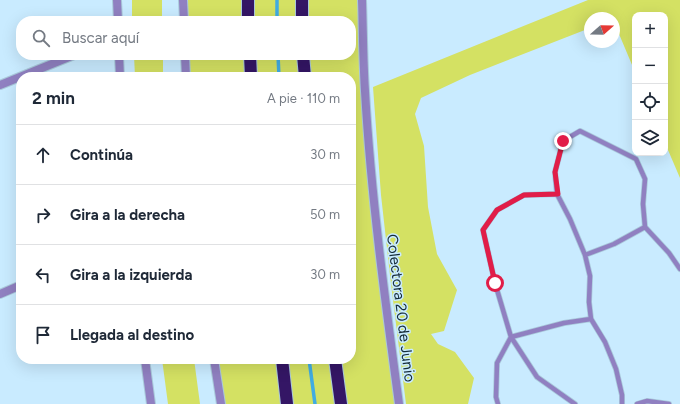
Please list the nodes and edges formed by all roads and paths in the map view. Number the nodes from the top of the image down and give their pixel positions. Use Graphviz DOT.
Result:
graph roads {
  1 [pos="117,0"];
  2 [pos="183,0"];
  3 [pos="248,0"];
  4 [pos="302,0"];
  5 [pos="362,0"];
  6 [pos="118,16"];
  7 [pos="184,16"];
  8 [pos="248,16"];
  9 [pos="302,16"];
  10 [pos="62,60"];
  11 [pos="118,60"];
  12 [pos="185,60"];
  13 [pos="250,60"];
  14 [pos="303,60"];
  15 [pos="32,72"];
  16 [pos="120,72"];
  17 [pos="186,72"];
  18 [pos="250,72"];
  19 [pos="305,72"];
  20 [pos="16,79"];
  21 [pos="0,85"];
  22 [pos="558,194"];
  23 [pos="644,227"];
  24 [pos="585,255"];
  25 [pos="680,269"];
  26 [pos="16,287"];
  27 [pos="0,294"];
  28 [pos="591,320"];
  29 [pos="511,337"];
  30 [pos="145,364"];
  31 [pos="215,364"];
  32 [pos="283,364"];
  33 [pos="336,364"];
  34 [pos="151,404"];
  35 [pos="221,404"];
  36 [pos="287,404"];
  37 [pos="341,404"];
  38 [pos="399,404"];
  39 [pos="498,404"];
  40 [pos="575,404"];
  41 [pos="622,404"];
  42 [pos="637,404"];
  43 [pos="670,404"];
  1 -- 6 [label="street"];
  2 -- 7 [label="street"];
  3 -- 8 [label="highway"];
  4 -- 9 [label="highway"];
  5 -- 38 [label="street, Colectora 20 de Junio"];
  10 -- 15 [label="street"];
  11 -- 16 [label="street"];
  12 -- 17 [label="street"];
  13 -- 18 [label="highway"];
  14 -- 19 [label="highway"];
  20 -- 21 [label="street"];
  22 -- 23 [label="lane"];
  22 -- 24 [label="lane"];
  22 -- 29 [label="lane"];
  23 -- 24 [label="lane"];
  23 -- 25 [label="lane"];
  24 -- 28 [label="lane"];
  26 -- 27 [label="street"];
  28 -- 29 [label="lane"];
  28 -- 41 [label="lane"];
  29 -- 39 [label="lane"];
  29 -- 40 [label="lane"];
  30 -- 34 [label="street"];
  31 -- 35 [label="street"];
  32 -- 36 [label="highway"];
  33 -- 37 [label="highway"];
  42 -- 43 [label="lane"];
}
